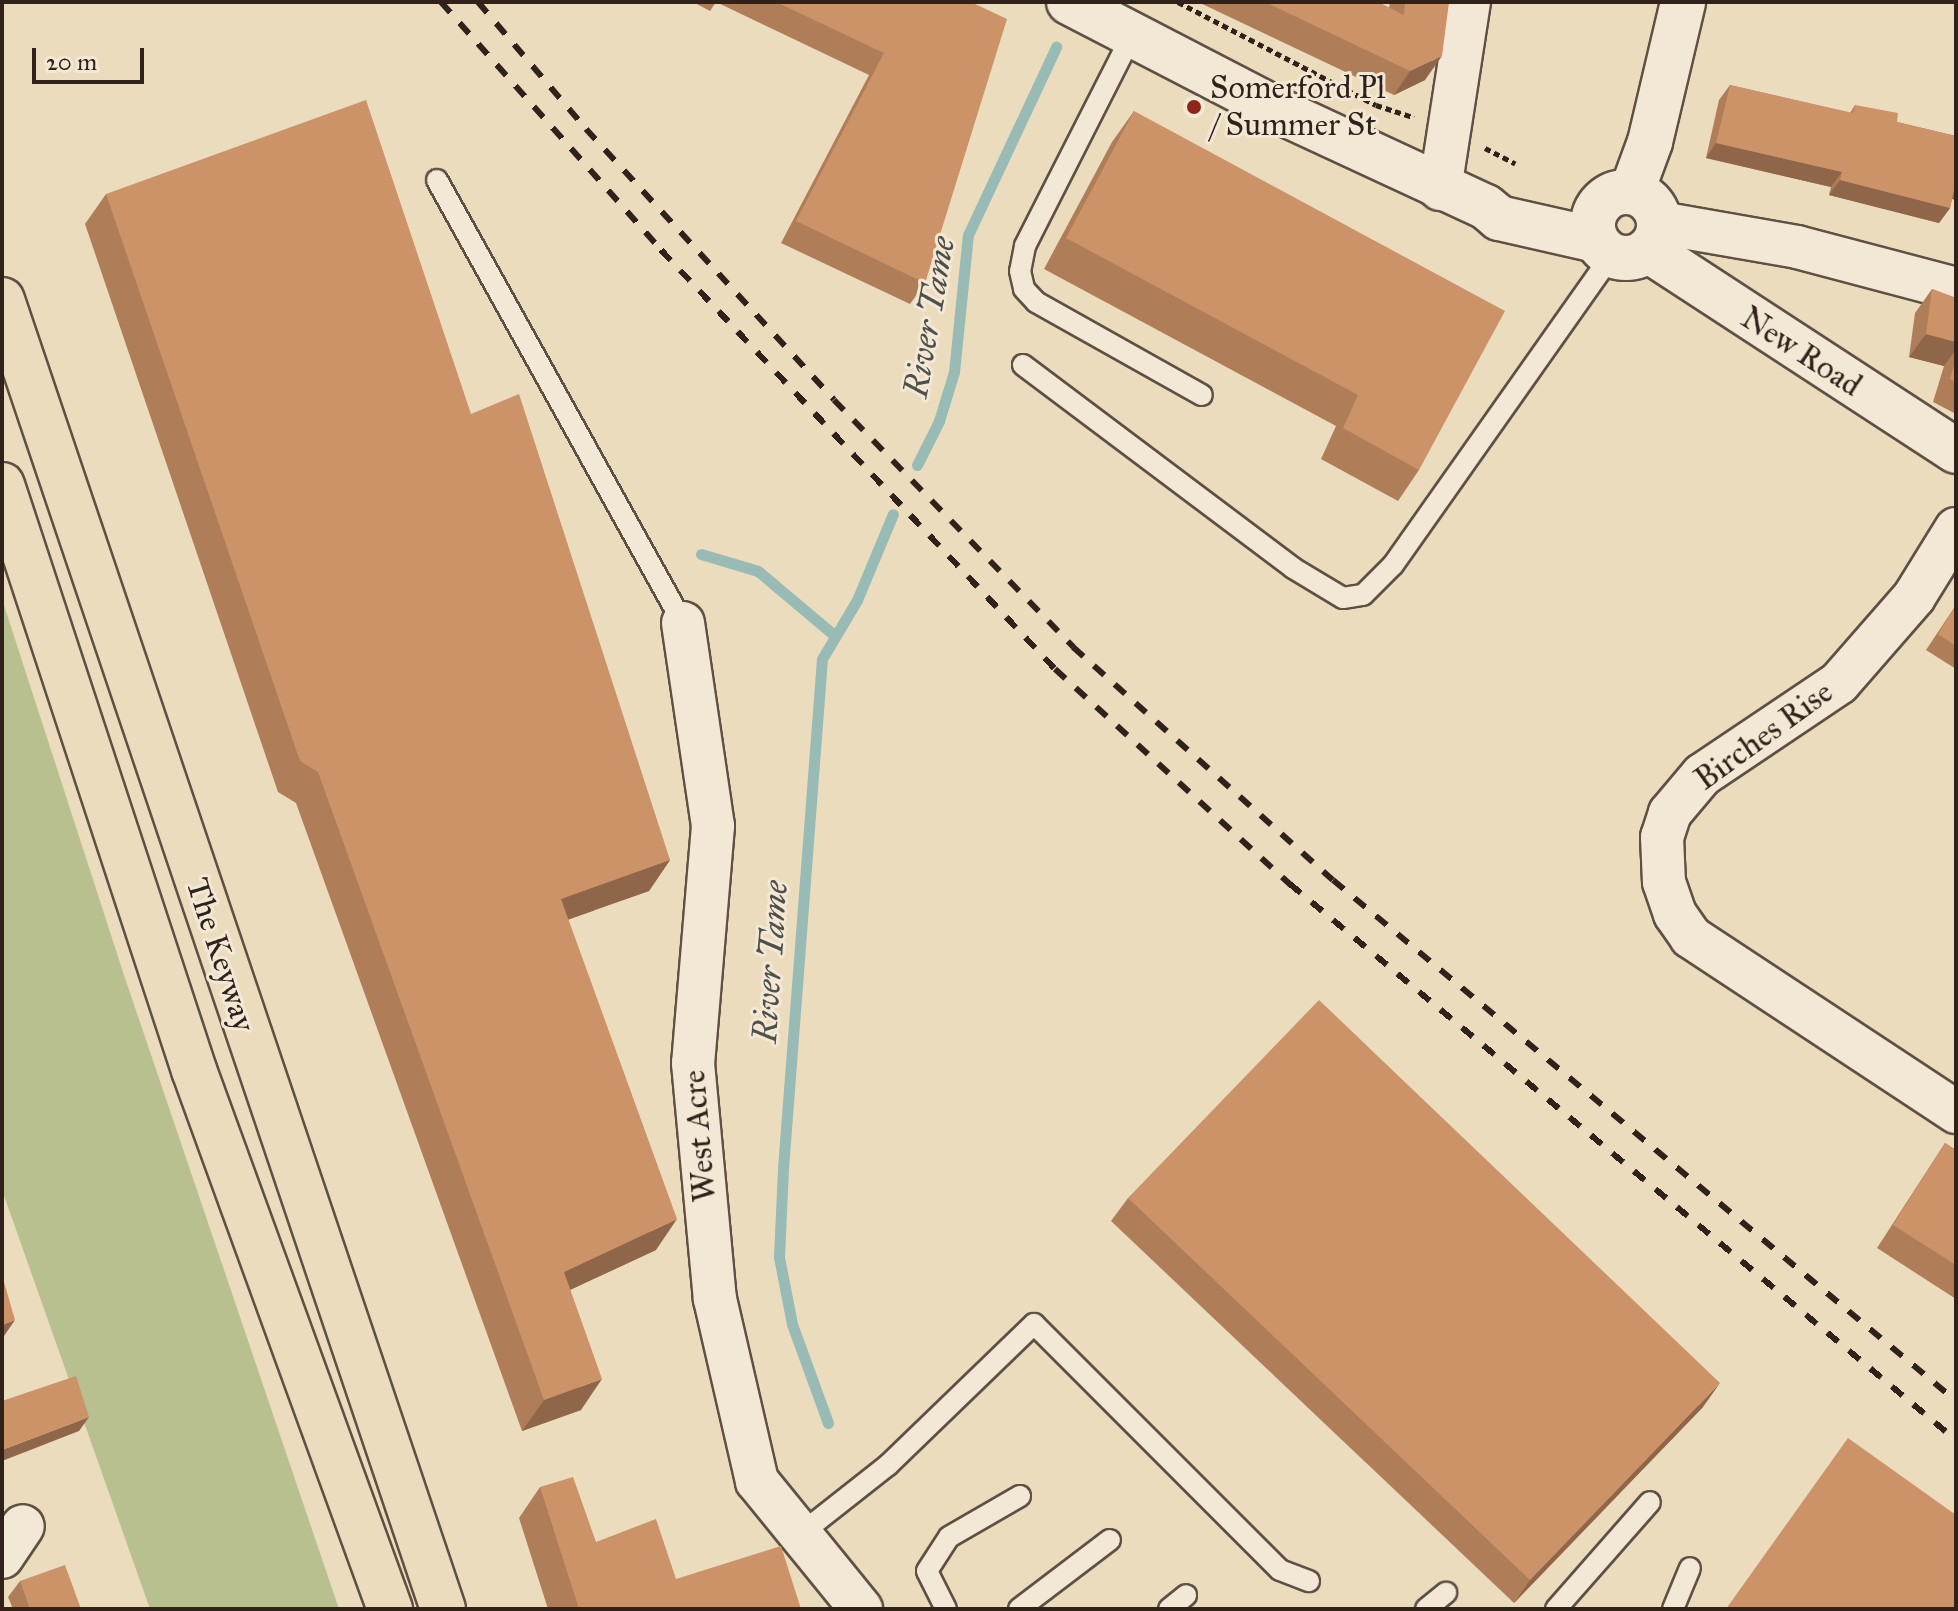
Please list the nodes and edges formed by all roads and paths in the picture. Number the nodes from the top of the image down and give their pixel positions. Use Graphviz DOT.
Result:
graph roads {
  1 [pos="1069,2"];
  2 [pos="1178,2"];
  3 [pos="1469,2"];
  4 [pos="1683,2"];
  5 [pos="1133,33"];
  6 [pos="1449,131"];
  7 [pos="1515,163"];
  8 [pos="437,180"];
  9 [pos="1440,189"];
  10 [pos="1624,228"];
  11 [pos="1956,289"];
  12 [pos="2,300"];
  13 [pos="1023,365"];
  14 [pos="1202,395"];
  15 [pos="1956,451"];
  16 [pos="2,485"];
  17 [pos="1956,529"];
  18 [pos="683,623"];
  19 [pos="1956,1112"];
  20 [pos="1020,1496"];
  21 [pos="1650,1502"];
  22 [pos="798,1536"];
  23 [pos="1110,1540"];
  24 [pos="1690,1568"];
  25 [pos="1309,1581"];
  26 [pos="1446,1593"];
  27 [pos="1186,1595"];
  28 [pos="390,1609"];
  29 [pos="443,1609"];
  30 [pos="861,1609"];
  31 [pos="946,1609"];
  32 [pos="1019,1609"];
  33 [pos="1169,1609"];
  34 [pos="1426,1609"];
  35 [pos="1556,1609"];
  36 [pos="1673,1609"];
  1 -- 5 [label="main road"];
  2 -- 6 [label="path"];
  3 -- 6 [label="street"];
  4 -- 10 [label="main road"];
  5 -- 9 [label="main road"];
  5 -- 14 [label="lane"];
  6 -- 7 [label="path"];
  6 -- 9 [label="street"];
  8 -- 18 [label="lane"];
  9 -- 10 [label="main road"];
  10 -- 11 [label="street"];
  10 -- 13 [label="lane"];
  10 -- 15 [label="main road, New Road"];
  12 -- 29 [label="highway, The Keyway"];
  16 -- 28 [label="highway, The Keyway"];
  17 -- 19 [label="street, Birches Rise"];
  18 -- 22 [label="street, West Acre"];
  20 -- 31 [label="lane"];
  21 -- 35 [label="lane"];
  22 -- 25 [label="lane"];
  22 -- 30 [label="street, West Acre"];
  23 -- 32 [label="lane"];
  24 -- 36 [label="lane"];
  26 -- 34 [label="lane"];
  27 -- 33 [label="lane"];
}
